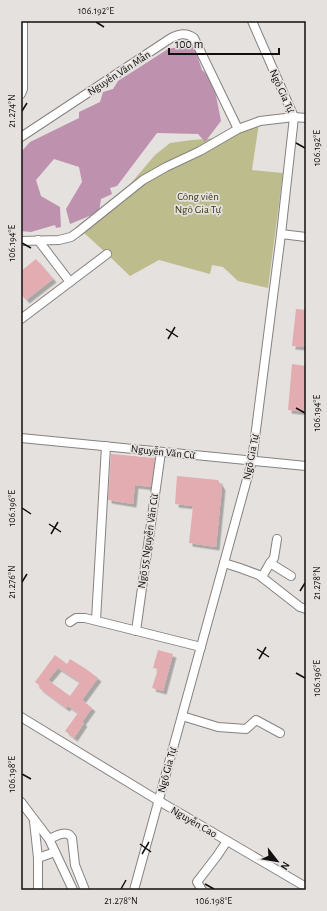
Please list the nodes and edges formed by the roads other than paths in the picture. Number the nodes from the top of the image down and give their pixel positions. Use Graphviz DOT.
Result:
graph roads {
  1 [pos="23,21"];
  2 [pos="252,21"];
  3 [pos="21,94"];
  4 [pos="294,117"];
  5 [pos="306,118"];
  6 [pos="238,129"];
  7 [pos="21,137"];
  8 [pos="281,234"];
  9 [pos="306,237"];
  10 [pos="38,240"];
  11 [pos="21,241"];
  12 [pos="108,254"];
  13 [pos="70,282"];
  14 [pos="21,319"];
  15 [pos="21,438"];
  16 [pos="106,446"];
  17 [pos="160,452"];
  18 [pos="252,461"];
  19 [pos="306,466"];
  20 [pos="277,539"];
  21 [pos="270,563"];
  22 [pos="224,564"];
  23 [pos="291,576"];
  24 [pos="262,577"];
  25 [pos="306,609"];
  26 [pos="96,620"];
  27 [pos="70,622"];
  28 [pos="136,631"];
  29 [pos="201,647"];
  30 [pos="182,716"];
  31 [pos="21,717"];
  32 [pos="280,733"];
  33 [pos="159,801"];
  34 [pos="21,802"];
  35 [pos="34,820"];
  36 [pos="49,839"];
  37 [pos="227,841"];
  38 [pos="55,852"];
  39 [pos="38,858"];
  40 [pos="306,887"];
  41 [pos="38,890"];
  42 [pos="73,890"];
  43 [pos="85,890"];
  44 [pos="134,890"];
  45 [pos="202,890"];
  1 -- 3 [label="street"];
  2 -- 4 [label="street, Ngô Gia Tự"];
  4 -- 5 [label="street"];
  4 -- 6 [label="street"];
  4 -- 8 [label="street, Ngô Gia Tự"];
  6 -- 7 [label="street, Nguyễn Văn Mẫn"];
  6 -- 10 [label="street"];
  8 -- 9 [label="street"];
  8 -- 18 [label="street, Ngô Gia Tự"];
  10 -- 11 [label="street"];
  10 -- 13 [label="street"];
  12 -- 13 [label="street"];
  13 -- 14 [label="street"];
  15 -- 16 [label="street, Nguyễn Văn Cừ"];
  16 -- 17 [label="street, Nguyễn Văn Cừ"];
  16 -- 26 [label="street"];
  17 -- 18 [label="street, Nguyễn Văn Cừ"];
  17 -- 28 [label="street, Ngõ 55 Nguyễn Văn Cừ"];
  18 -- 19 [label="street, Nguyễn Văn Cừ"];
  18 -- 22 [label="street, Ngô Gia Tự"];
  20 -- 21 [label="street"];
  21 -- 23 [label="street"];
  21 -- 24 [label="street"];
  22 -- 24 [label="street"];
  22 -- 29 [label="street, Ngô Gia Tự"];
  24 -- 25 [label="street"];
  26 -- 27 [label="street"];
  26 -- 28 [label="street"];
  28 -- 29 [label="street"];
  29 -- 30 [label="street, Ngô Gia Tự"];
  30 -- 32 [label="street"];
  30 -- 33 [label="street, Ngô Gia Tự"];
  31 -- 33 [label="street, Nguyễn Cao"];
  33 -- 37 [label="street, Nguyễn Cao"];
  33 -- 44 [label="street, Ngô Gia Tự"];
  34 -- 35 [label="street"];
  35 -- 36 [label="street"];
  35 -- 39 [label="street"];
  36 -- 38 [label="street"];
  36 -- 43 [label="street"];
  37 -- 40 [label="street, Nguyễn Cao"];
  37 -- 45 [label="street"];
  38 -- 39 [label="street"];
  38 -- 42 [label="street"];
  39 -- 41 [label="street"];
}
